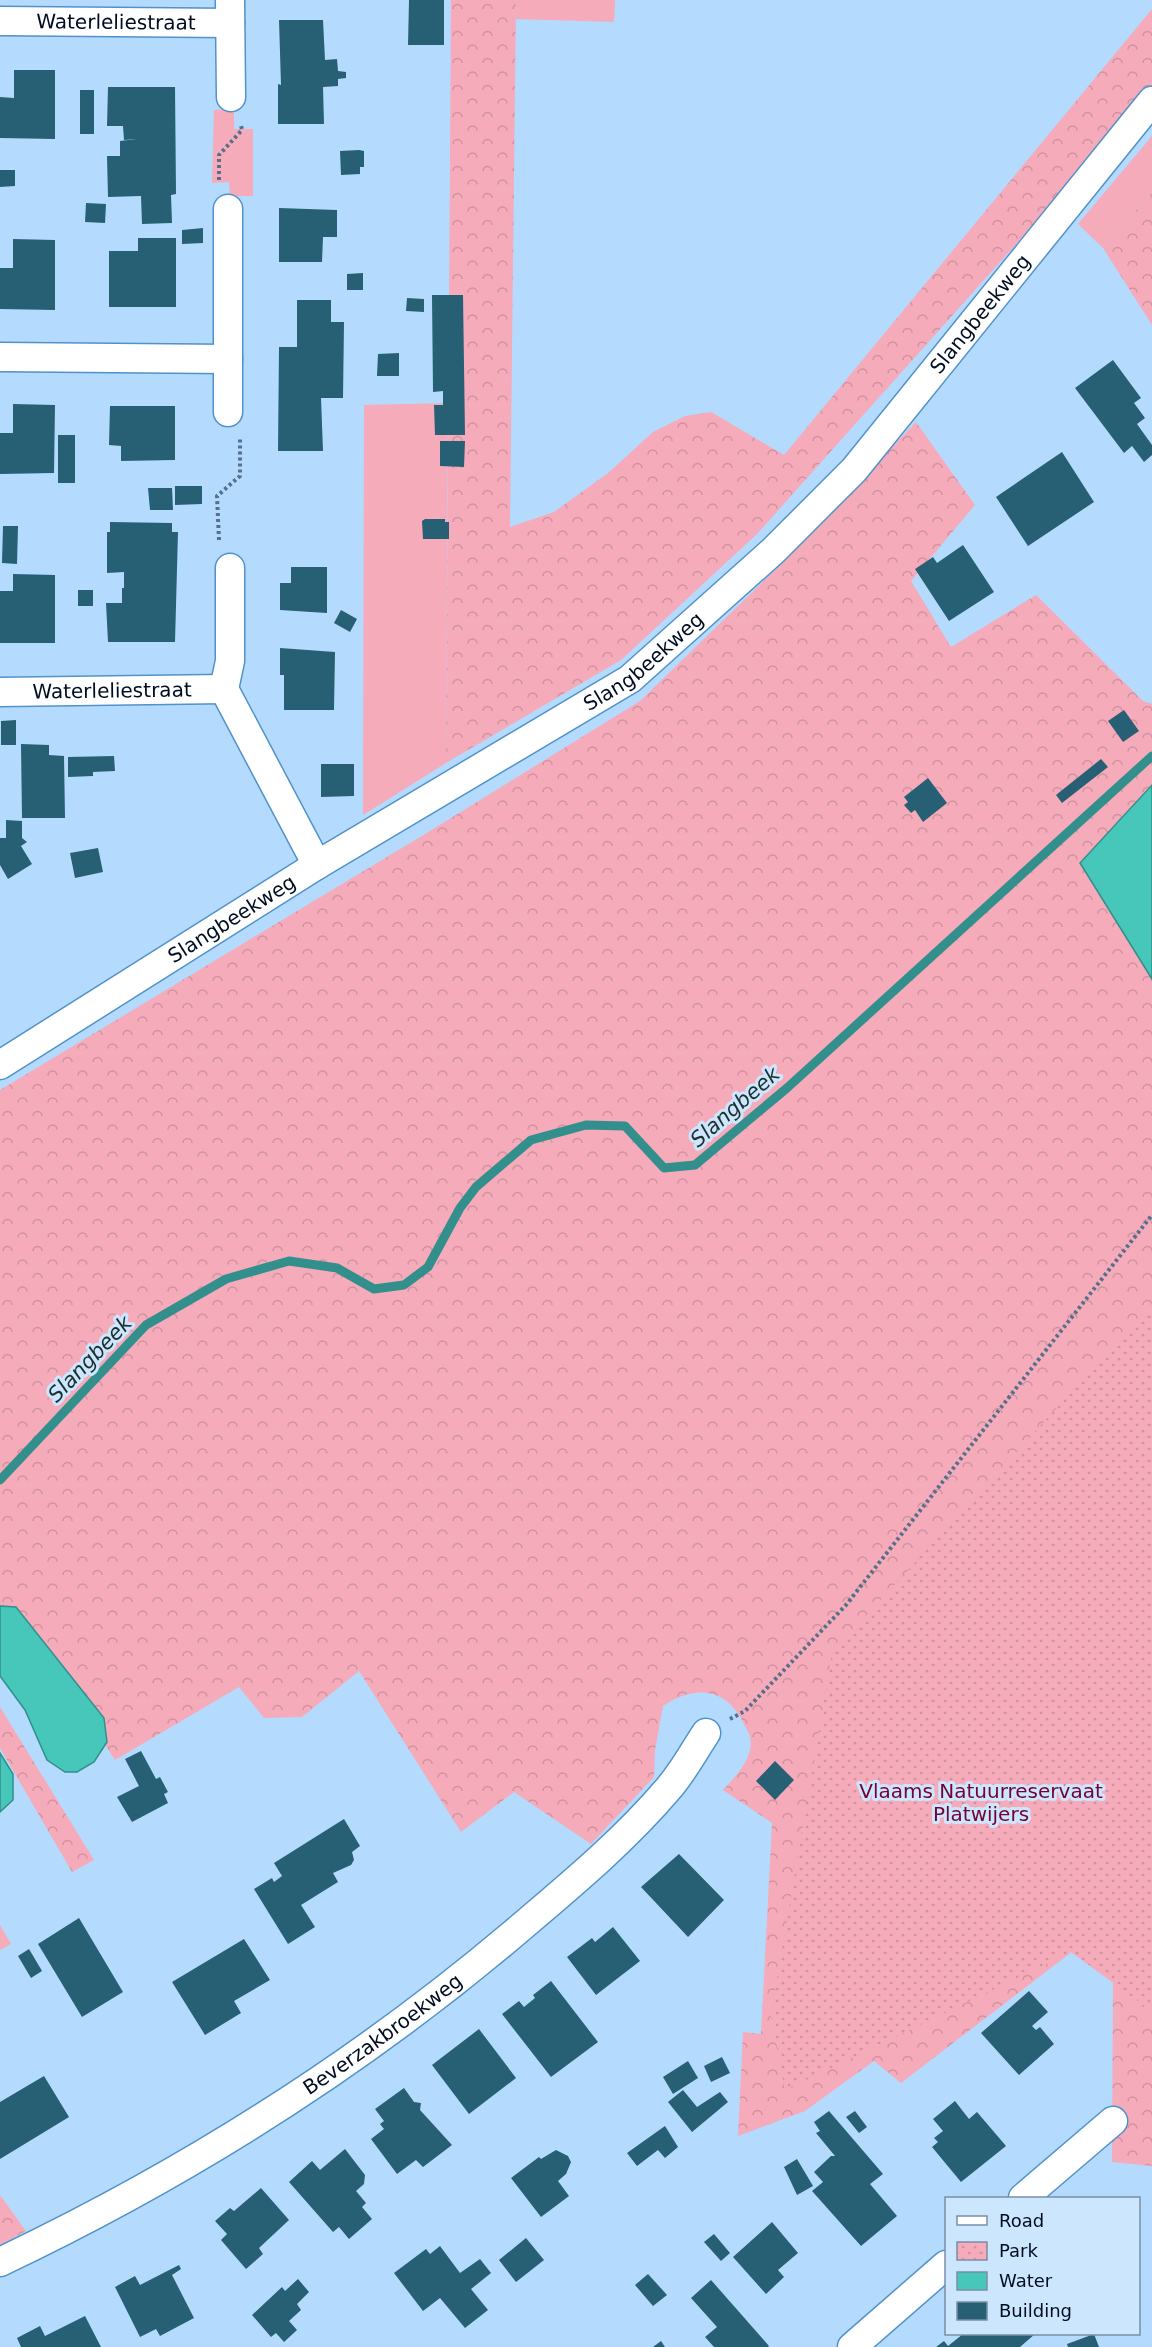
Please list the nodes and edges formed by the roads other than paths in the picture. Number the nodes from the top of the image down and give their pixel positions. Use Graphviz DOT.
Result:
graph roads {
  1 [pos="230,12"];
  2 [pos="0,21"];
  3 [pos="231,97"];
  4 [pos="1152,101"];
  5 [pos="228,209"];
  6 [pos="0,357"];
  7 [pos="228,359"];
  8 [pos="228,412"];
  9 [pos="230,568"];
  10 [pos="224,689"];
  11 [pos="0,692"];
  12 [pos="317,865"];
  13 [pos="0,1065"];
  14 [pos="706,1733"];
  15 [pos="1113,2121"];
  16 [pos="1025,2197"];
  17 [pos="0,2262"];
  18 [pos="945,2266"];
  19 [pos="852,2347"];
  1 -- 2 [label="street, Waterleliestraat"];
  1 -- 3 [label="street, Waterleliestraat"];
  4 -- 12 [label="street, Slangbeekweg"];
  5 -- 7 [label="street"];
  6 -- 7 [label="street"];
  7 -- 8 [label="street"];
  9 -- 10 [label="street"];
  10 -- 11 [label="street, Waterleliestraat"];
  10 -- 12 [label="street"];
  12 -- 13 [label="street, Slangbeekweg"];
  14 -- 17 [label="street, Beverzakbroekweg"];
  15 -- 16 [label="street"];
  18 -- 19 [label="street"];
}
